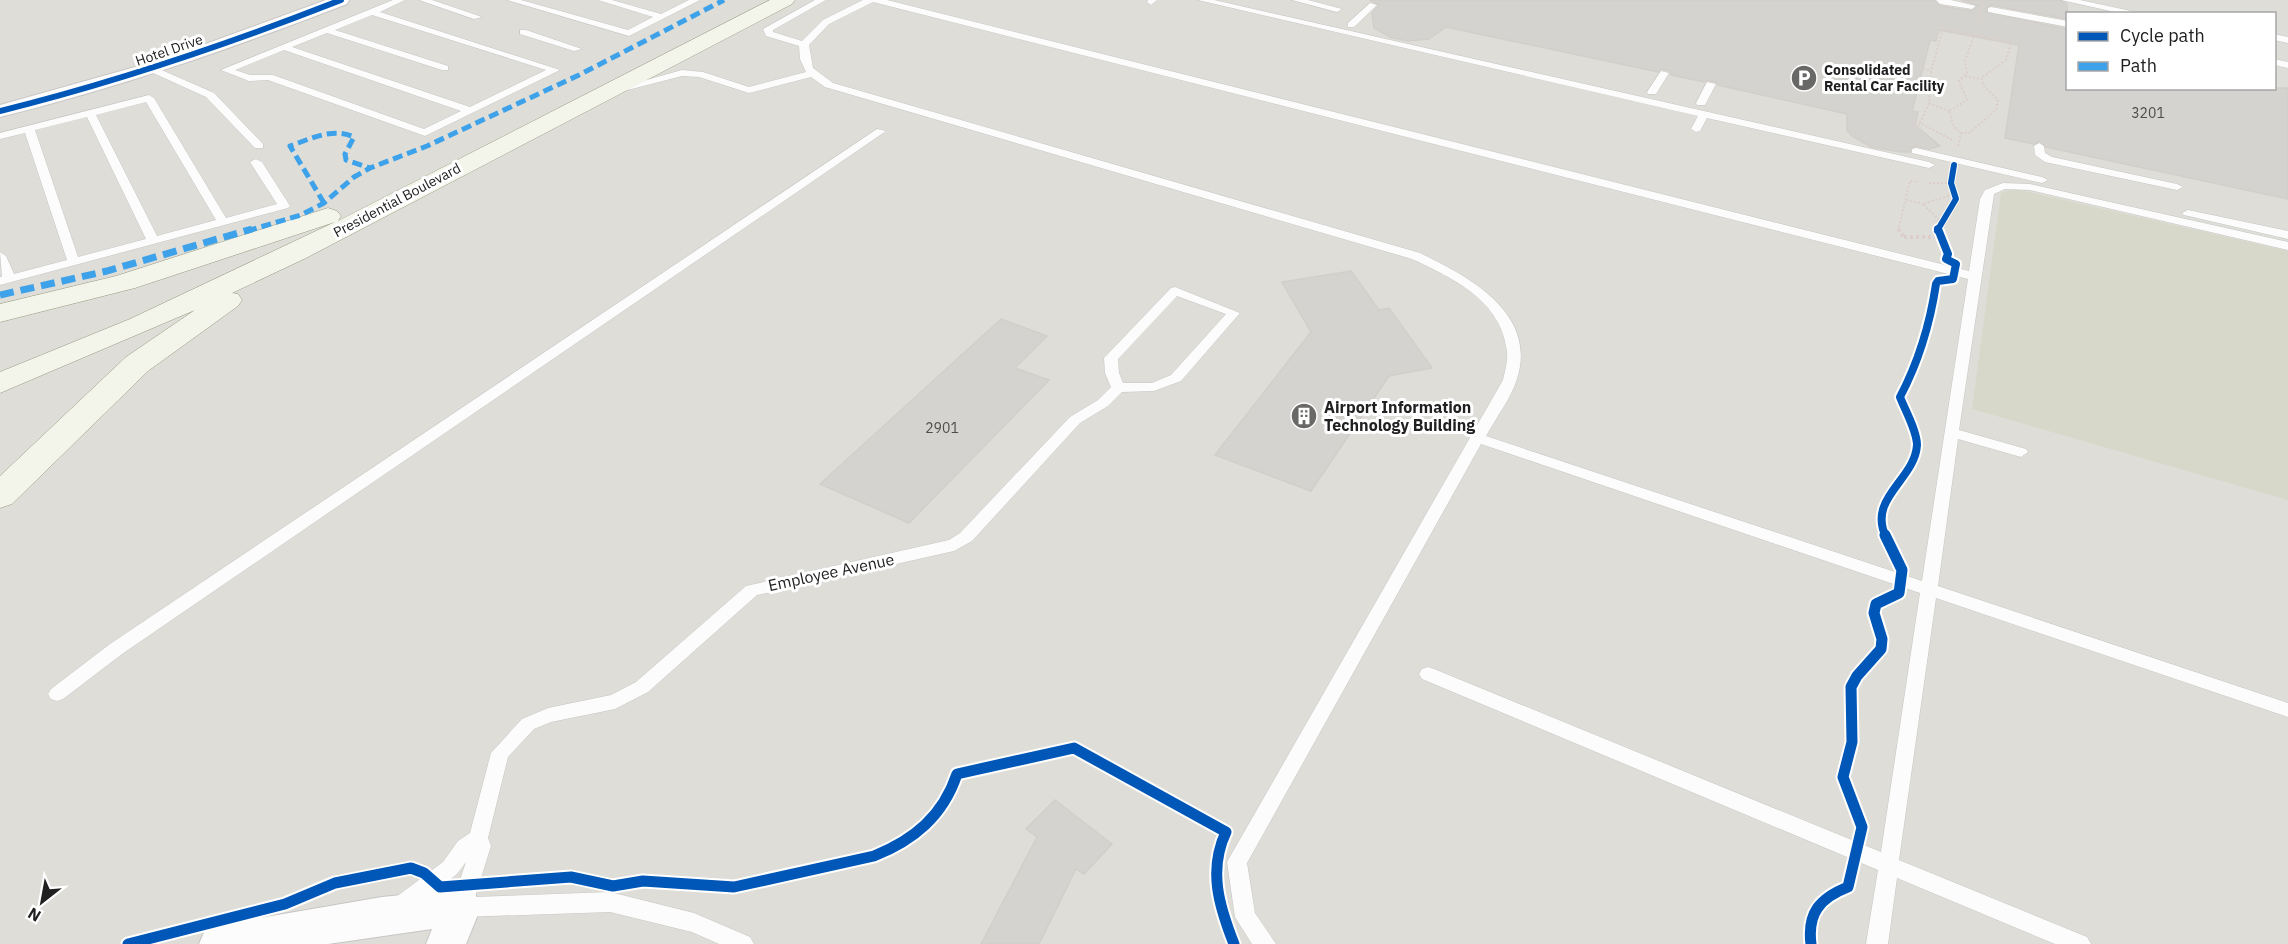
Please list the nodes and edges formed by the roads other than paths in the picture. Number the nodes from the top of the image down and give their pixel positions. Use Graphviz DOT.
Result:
graph roads {
  1 [pos="341,0"];
  2 [pos="401,0"];
  3 [pos="423,0"];
  4 [pos="511,0"];
  5 [pos="602,0"];
  6 [pos="696,0"];
  7 [pos="785,0"];
  8 [pos="822,0"];
  9 [pos="870,0"];
  10 [pos="876,0"];
  11 [pos="1202,0"];
  12 [pos="1241,0"];
  13 [pos="1296,0"];
  14 [pos="2065,0"];
  15 [pos="1940,1"];
  16 [pos="1373,5"];
  17 [pos="1972,6"];
  18 [pos="1991,10"];
  19 [pos="372,12"];
  20 [pos="2130,12"];
  21 [pos="477,16"];
  22 [pos="662,17"];
  23 [pos="1326,19"];
  24 [pos="2066,24"];
  25 [pos="1351,25"];
  26 [pos="327,30"];
  27 [pos="1377,31"];
  28 [pos="523,32"];
  29 [pos="1422,40"];
  30 [pos="804,44"];
  31 [pos="283,48"];
  32 [pos="577,49"];
  33 [pos="445,68"];
  34 [pos="154,70"];
  35 [pos="1664,73"];
  36 [pos="811,74"];
  37 [pos="1711,84"];
  38 [pos="1652,92"];
  39 [pos="600,94"];
  40 [pos="1702,108"];
  41 [pos="0,111"];
  42 [pos="470,111"];
  43 [pos="90,113"];
  44 [pos="28,129"];
  45 [pos="1696,129"];
  46 [pos="881,131"];
  47 [pos="0,136"];
  48 [pos="1854,138"];
  49 [pos="259,146"];
  50 [pos="2039,146"];
  51 [pos="497,148"];
  52 [pos="1916,151"];
  53 [pos="256,162"];
  54 [pos="1929,165"];
  55 [pos="2177,187"];
  56 [pos="223,223"];
  57 [pos="2288,235"];
  58 [pos="154,242"];
  59 [pos="2288,246"];
  60 [pos="297,252"];
  61 [pos="0,256"];
  62 [pos="74,263"];
  63 [pos="1977,277"];
  64 [pos="5,281"];
  65 [pos="0,313"];
  66 [pos="0,383"];
  67 [pos="1118,388"];
  68 [pos="1953,433"];
  69 [pos="1477,438"];
  70 [pos="2021,452"];
  71 [pos="0,496"];
  72 [pos="1930,589"];
  73 [pos="1428,674"];
  74 [pos="57,694"];
  75 [pos="2288,710"];
  76 [pos="478,838"];
  77 [pos="1888,864"];
  78 [pos="461,907"];
  79 [pos="382,916"];
  80 [pos="219,944"];
  81 [pos="446,944"];
  82 [pos="742,944"];
  83 [pos="1265,944"];
  84 [pos="1876,944"];
  85 [pos="2080,944"];
  1 -- 34 [label="street, Hotel Drive"];
  2 -- 19 [label="lane"];
  3 -- 21 [label="lane"];
  4 -- 22 [label="lane"];
  5 -- 22 [label="lane"];
  6 -- 22 [label="lane"];
  7 -- 39 [label="main road, Presidential Boulevard"];
  8 -- 30 [label="lane"];
  9 -- 30 [label="lane"];
  10 -- 63 [label="lane"];
  11 -- 40 [label="lane"];
  12 -- 23 [label="lane"];
  13 -- 23 [label="lane"];
  14 -- 20 [label="lane"];
  15 -- 17 [label="lane"];
  16 -- 25 [label="lane"];
  18 -- 24 [label="lane"];
  19 -- 26 [label="lane"];
  19 -- 42 [label="lane"];
  23 -- 25 [label="lane"];
  25 -- 27 [label="lane"];
  26 -- 31 [label="lane"];
  26 -- 33 [label="lane"];
  28 -- 32 [label="lane"];
  29 -- 38 [label="lane"];
  30 -- 36 [label="lane"];
  31 -- 42 [label="lane"];
  31 -- 42 [label="lane"];
  34 -- 41 [label="street, Hotel Drive"];
  34 -- 49 [label="lane"];
  35 -- 38 [label="lane"];
  36 -- 39 [label="lane"];
  36 -- 69 [label="lane"];
  37 -- 40 [label="lane"];
  38 -- 40 [label="lane"];
  39 -- 51 [label="main road, Presidential Boulevard"];
  40 -- 45 [label="lane"];
  40 -- 48 [label="lane"];
  40 -- 54 [label="lane"];
  43 -- 44 [label="lane"];
  43 -- 56 [label="lane"];
  43 -- 58 [label="lane"];
  44 -- 47 [label="lane"];
  44 -- 62 [label="lane"];
  46 -- 74 [label="lane"];
  50 -- 55 [label="lane"];
  51 -- 60 [label="main road, Presidential Boulevard"];
  51 -- 65 [label="main road"];
  52 -- 57 [label="lane"];
  53 -- 56 [label="lane"];
  56 -- 58 [label="lane"];
  58 -- 62 [label="lane"];
  59 -- 63 [label="lane"];
  60 -- 66 [label="main road, Presidential Boulevard"];
  60 -- 71 [label="main road"];
  61 -- 64 [label="lane"];
  62 -- 64 [label="lane"];
  63 -- 68 [label="lane"];
  67 -- 67 [label="lane"];
  67 -- 76 [label="lane, Employee Avenue"];
  68 -- 70 [label="lane"];
  68 -- 72 [label="lane"];
  69 -- 72 [label="lane"];
  69 -- 83 [label="lane"];
  72 -- 75 [label="lane"];
  72 -- 77 [label="lane"];
  73 -- 77 [label="lane"];
  76 -- 78 [label="lane, Employee Avenue"];
  76 -- 79 [label="lane"];
  77 -- 84 [label="lane"];
  77 -- 85 [label="lane"];
  78 -- 79 [label="street"];
  78 -- 81 [label="street, Employee Avenue"];
  78 -- 82 [label="lane"];
  79 -- 80 [label="street"];
}
